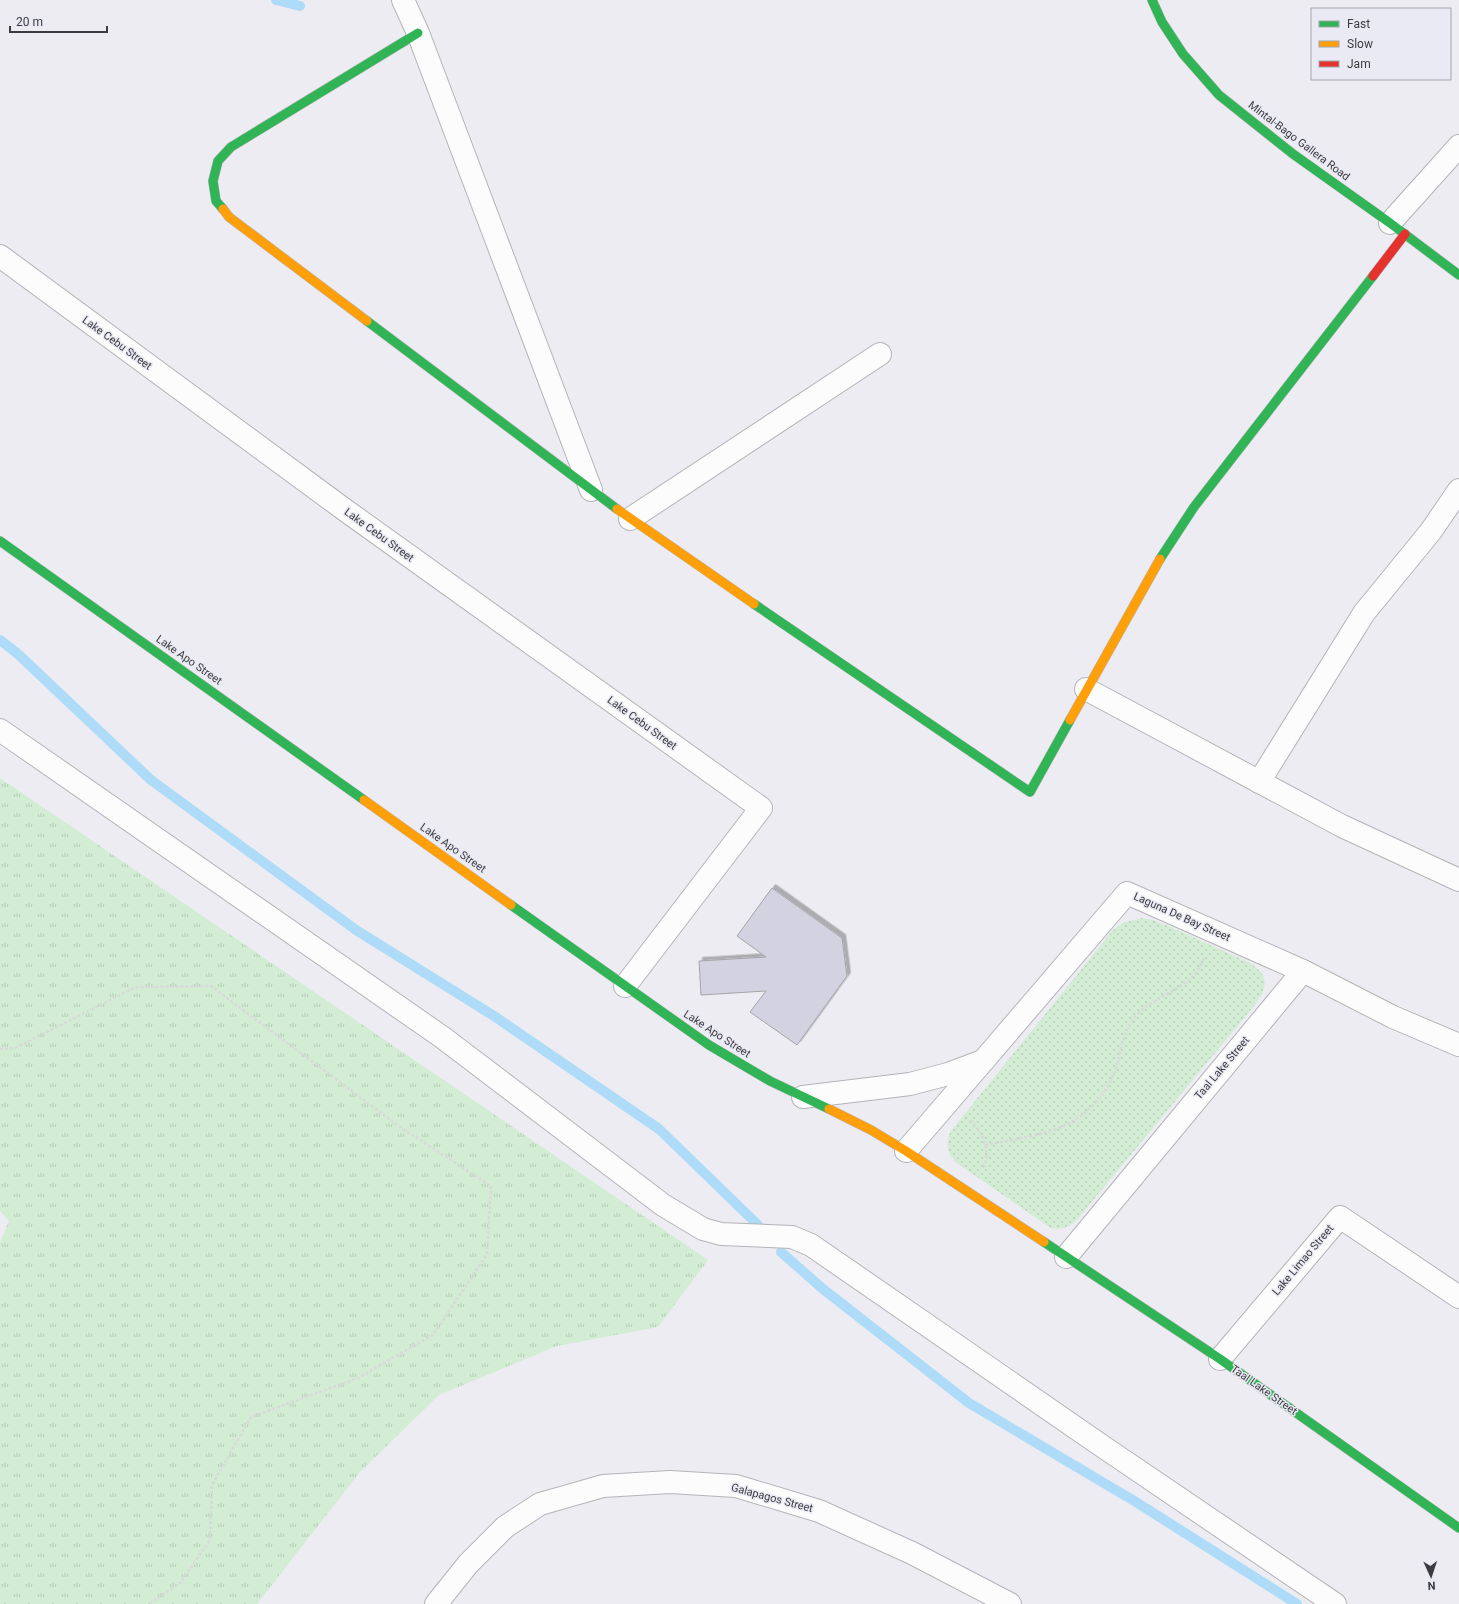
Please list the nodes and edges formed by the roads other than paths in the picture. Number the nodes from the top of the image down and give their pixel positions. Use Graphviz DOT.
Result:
graph roads {
  1 [pos="404,0"];
  2 [pos="1152,0"];
  3 [pos="418,33"];
  4 [pos="1459,146"];
  5 [pos="1397,228"];
  6 [pos="0,256"];
  7 [pos="1459,275"];
  8 [pos="880,354"];
  9 [pos="591,490"];
  10 [pos="1459,490"];
  11 [pos="630,519"];
  12 [pos="0,541"];
  13 [pos="1086,689"];
  14 [pos="0,730"];
  15 [pos="1259,782"];
  16 [pos="1459,880"];
  17 [pos="1302,970"];
  18 [pos="625,986"];
  19 [pos="1459,1045"];
  20 [pos="983,1061"];
  21 [pos="803,1097"];
  22 [pos="906,1151"];
  23 [pos="1066,1257"];
  24 [pos="1459,1297"];
  25 [pos="1220,1358"];
  26 [pos="1459,1528"];
  27 [pos="436,1604"];
  28 [pos="1010,1604"];
  29 [pos="1335,1604"];
  1 -- 3 [label="street"];
  2 -- 5 [label="street, Mintal-Bago Gallera Road"];
  3 -- 9 [label="street"];
  3 -- 9 [label="street"];
  4 -- 5 [label="street"];
  5 -- 7 [label="street, Mintal-Bago Gallera Road"];
  5 -- 13 [label="street"];
  6 -- 18 [label="street, Lake Cebu Street"];
  8 -- 11 [label="street"];
  9 -- 11 [label="street"];
  10 -- 15 [label="street"];
  11 -- 13 [label="street"];
  12 -- 18 [label="street, Lake Apo Street"];
  13 -- 15 [label="street"];
  14 -- 29 [label="street"];
  15 -- 16 [label="street"];
  17 -- 19 [label="street, Laguna De Bay Street"];
  17 -- 20 [label="street, Laguna De Bay Street"];
  17 -- 23 [label="street, Taal Lake Street"];
  18 -- 21 [label="street, Lake Apo Street"];
  20 -- 21 [label="street"];
  20 -- 22 [label="street, Laguna De Bay Street"];
  21 -- 22 [label="street, Lake Apo Street"];
  22 -- 23 [label="street, Taal Lake Street"];
  23 -- 25 [label="street, Taal Lake Street"];
  24 -- 25 [label="street, Lake Limao Street"];
  25 -- 26 [label="street, Taal Lake Street"];
  27 -- 28 [label="street, Galapagos Street"];
}
